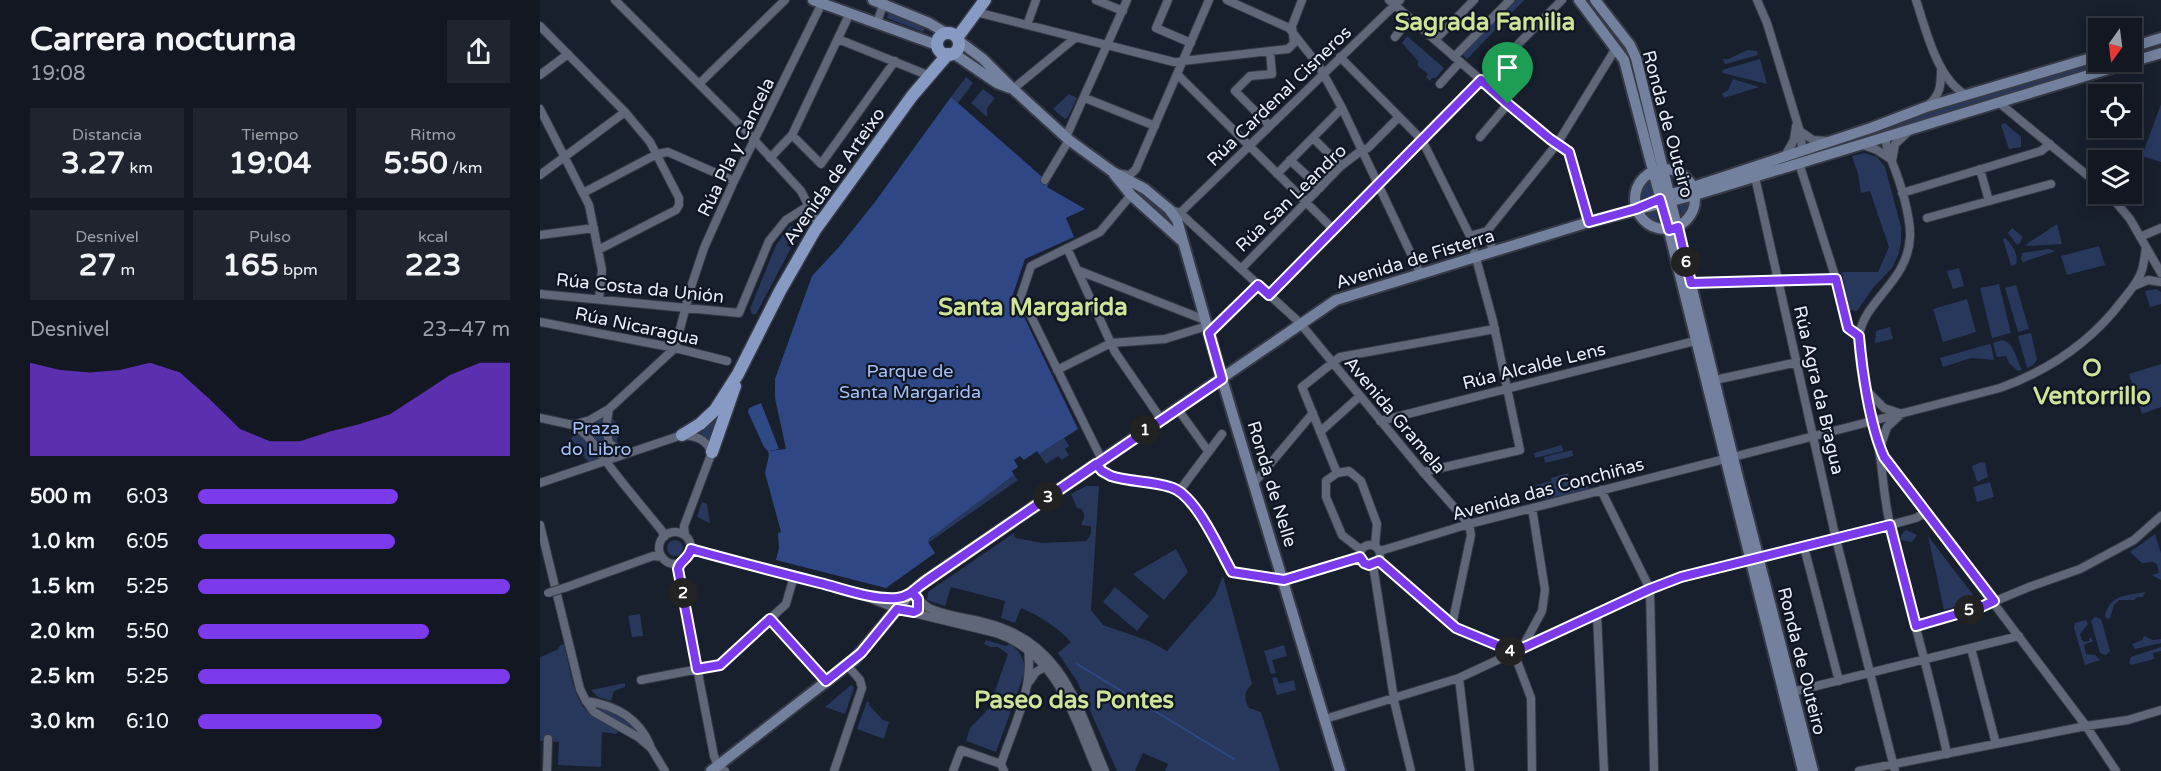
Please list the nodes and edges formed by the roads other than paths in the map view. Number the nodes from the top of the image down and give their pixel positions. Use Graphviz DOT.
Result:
graph roads {
  1 [pos="615,0"];
  2 [pos="785,0"];
  3 [pos="985,0"];
  4 [pos="1036,0"];
  5 [pos="1096,0"];
  6 [pos="1127,0"];
  7 [pos="1168,0"];
  8 [pos="1209,0"];
  9 [pos="1227,0"];
  10 [pos="1302,0"];
  11 [pos="1474,0"];
  12 [pos="1510,0"];
  13 [pos="1562,0"];
  14 [pos="1579,0"];
  15 [pos="1595,0"];
  16 [pos="1757,0"];
  17 [pos="1916,0"];
  18 [pos="881,1"];
  19 [pos="818,2"];
  20 [pos="1394,2"];
  21 [pos="975,6"];
  22 [pos="1123,10"];
  23 [pos="850,14"];
  24 [pos="1410,18"];
  25 [pos="876,23"];
  26 [pos="540,26"];
  27 [pos="1027,26"];
  28 [pos="1293,31"];
  29 [pos="954,36"];
  30 [pos="1395,37"];
  31 [pos="1075,38"];
  32 [pos="2161,38"];
  33 [pos="838,39"];
  34 [pos="1435,40"];
  35 [pos="1191,43"];
  36 [pos="2142,44"];
  37 [pos="1108,46"];
  38 [pos="1616,48"];
  39 [pos="944,51"];
  40 [pos="1270,52"];
  41 [pos="2161,53"];
  42 [pos="568,54"];
  43 [pos="1340,57"];
  44 [pos="1457,59"];
  45 [pos="2088,59"];
  46 [pos="895,61"];
  47 [pos="1182,61"];
  48 [pos="1940,66"];
  49 [pos="1324,73"];
  50 [pos="926,74"];
  51 [pos="1177,74"];
  52 [pos="540,75"];
  53 [pos="1481,80"];
  54 [pos="699,84"];
  55 [pos="1440,84"];
  56 [pos="1013,89"];
  57 [pos="912,96"];
  58 [pos="1966,96"];
  59 [pos="1085,98"];
  60 [pos="1998,102"];
  61 [pos="1508,104"];
  62 [pos="1926,107"];
  63 [pos="1342,108"];
  64 [pos="540,109"];
  65 [pos="625,112"];
  66 [pos="1902,116"];
  67 [pos="1400,117"];
  68 [pos="1797,124"];
  69 [pos="1155,126"];
  70 [pos="1270,126"];
  71 [pos="1915,127"];
  72 [pos="792,135"];
  73 [pos="1886,136"];
  74 [pos="1480,137"];
  75 [pos="1068,138"];
  76 [pos="1313,138"];
  77 [pos="1422,140"];
  78 [pos="1832,140"];
  79 [pos="755,141"];
  80 [pos="1557,144"];
  81 [pos="1861,144"];
  82 [pos="2050,144"];
  83 [pos="1249,146"];
  84 [pos="1362,150"];
  85 [pos="1802,150"];
  86 [pos="657,154"];
  87 [pos="1785,156"];
  88 [pos="564,157"];
  89 [pos="770,158"];
  90 [pos="1290,160"];
  91 [pos="1892,161"];
  92 [pos="1799,163"];
  93 [pos="1663,165"];
  94 [pos="1341,166"];
  95 [pos="1980,169"];
  96 [pos="1136,170"];
  97 [pos="1653,171"];
  98 [pos="1113,172"];
  99 [pos="1276,174"];
  100 [pos="540,175"];
  101 [pos="2088,176"];
  102 [pos="1755,177"];
  103 [pos="1045,180"];
  104 [pos="1710,180"];
  105 [pos="734,181"];
  106 [pos="1137,183"];
  107 [pos="1379,184"];
  108 [pos="2051,184"];
  109 [pos="1320,188"];
  110 [pos="1694,191"];
  111 [pos="583,193"];
  112 [pos="1902,193"];
  113 [pos="1131,195"];
  114 [pos="1666,200"];
  115 [pos="1989,201"];
  116 [pos="1306,203"];
  117 [pos="2117,204"];
  118 [pos="810,206"];
  119 [pos="1636,209"];
  120 [pos="1179,216"];
  121 [pos="1927,218"];
  122 [pos="1589,222"];
  123 [pos="818,224"];
  124 [pos="594,228"];
  125 [pos="1673,228"];
  126 [pos="2161,228"];
  127 [pos="1334,230"];
  128 [pos="1487,231"];
  129 [pos="540,235"];
  130 [pos="1470,236"];
  131 [pos="1178,237"];
  132 [pos="2140,237"];
  133 [pos="2146,247"];
  134 [pos="1067,248"];
  135 [pos="598,250"];
  136 [pos="1493,251"];
  137 [pos="1476,256"];
  138 [pos="1241,269"];
  139 [pos="1077,270"];
  140 [pos="2159,270"];
  141 [pos="2142,272"];
  142 [pos="1420,273"];
  143 [pos="1836,279"];
  144 [pos="2148,280"];
  145 [pos="1779,281"];
  146 [pos="2161,282"];
  147 [pos="1691,283"];
  148 [pos="1258,285"];
  149 [pos="2133,287"];
  150 [pos="540,294"];
  151 [pos="1269,295"];
  152 [pos="599,299"];
  153 [pos="686,306"];
  154 [pos="1866,319"];
  155 [pos="540,322"];
  156 [pos="1846,322"];
  157 [pos="1300,323"];
  158 [pos="1207,326"];
  159 [pos="1495,329"];
  160 [pos="1859,336"];
  161 [pos="1700,339"];
  162 [pos="1111,343"];
  163 [pos="675,348"];
  164 [pos="728,361"];
  165 [pos="1798,362"];
  166 [pos="1332,363"];
  167 [pos="1057,370"];
  168 [pos="738,374"];
  169 [pos="1222,379"];
  170 [pos="1715,380"];
  171 [pos="1506,389"];
  172 [pos="1867,391"];
  173 [pos="1360,396"];
  174 [pos="1177,408"];
  175 [pos="609,409"];
  176 [pos="1313,413"];
  177 [pos="1901,414"];
  178 [pos="540,418"];
  179 [pos="1161,419"];
  180 [pos="1380,421"];
  181 [pos="1874,421"];
  182 [pos="573,425"];
  183 [pos="1320,432"];
  184 [pos="1222,434"];
  185 [pos="682,435"];
  186 [pos="1815,437"];
  187 [pos="1879,445"];
  188 [pos="1208,451"];
  189 [pos="712,452"];
  190 [pos="625,454"];
  191 [pos="1729,458"];
  192 [pos="605,461"];
  193 [pos="1099,462"];
  194 [pos="1423,472"];
  195 [pos="1337,473"];
  196 [pos="540,483"];
  197 [pos="1254,483"];
  198 [pos="1180,490"];
  199 [pos="1601,490"];
  200 [pos="1532,508"];
  201 [pos="1926,512"];
  202 [pos="2161,516"];
  203 [pos="1469,524"];
  204 [pos="540,525"];
  205 [pos="1890,525"];
  206 [pos="685,535"];
  207 [pos="664,537"];
  208 [pos="1836,539"];
  209 [pos="1804,547"];
  210 [pos="1378,548"];
  211 [pos="691,549"];
  212 [pos="1361,554"];
  213 [pos="662,557"];
  214 [pos="1755,559"];
  215 [pos="680,563"];
  216 [pos="1376,563"];
  217 [pos="794,576"];
  218 [pos="1284,580"];
  219 [pos="1650,589"];
  220 [pos="552,592"];
  221 [pos="857,593"];
  222 [pos="913,596"];
  223 [pos="1994,601"];
  224 [pos="902,610"];
  225 [pos="1597,614"];
  226 [pos="770,619"];
  227 [pos="1452,625"];
  228 [pos="1916,626"];
  229 [pos="2019,636"];
  230 [pos="1971,648"];
  231 [pos="1028,649"];
  232 [pos="1518,651"];
  233 [pos="1924,660"];
  234 [pos="847,665"];
  235 [pos="1046,666"];
  236 [pos="697,669"];
  237 [pos="1870,673"];
  238 [pos="1459,678"];
  239 [pos="641,680"];
  240 [pos="826,681"];
  241 [pos="1839,681"];
  242 [pos="1029,683"];
  243 [pos="1792,692"];
  244 [pos="1394,698"];
  245 [pos="586,701"];
  246 [pos="2161,710"];
  247 [pos="1325,719"];
  248 [pos="2086,726"];
  249 [pos="548,739"];
  250 [pos="1996,744"];
  251 [pos="651,747"];
  252 [pos="1947,754"];
  253 [pos="1003,767"];
  254 [pos="1894,768"];
  255 [pos="718,769"];
  256 [pos="547,771"];
  257 [pos="665,771"];
  258 [pos="834,771"];
  259 [pos="953,771"];
  260 [pos="1096,771"];
  261 [pos="1104,771"];
  262 [pos="1340,771"];
  263 [pos="1411,771"];
  264 [pos="1470,771"];
  265 [pos="1532,771"];
  266 [pos="1604,771"];
  267 [pos="1654,771"];
  268 [pos="1803,771"];
  269 [pos="1813,771"];
  270 [pos="1859,771"];
  271 [pos="2116,771"];
  1 -- 54 [label="street"];
  2 -- 54 [label="street"];
  3 -- 21 [label="main road"];
  4 -- 27 [label="street"];
  5 -- 22 [label="street"];
  6 -- 22 [label="street"];
  7 -- 35 [label="street"];
  8 -- 35 [label="street"];
  9 -- 28 [label="street"];
  10 -- 28 [label="street"];
  11 -- 34 [label="street"];
  12 -- 44 [label="street"];
  13 -- 53 [label="street"];
  14 -- 38 [label="main road, Ronda de Outeiro"];
  15 -- 93 [label="main road, Ronda de Outeiro"];
  16 -- 68 [label="street"];
  17 -- 48 [label="street"];
  18 -- 25 [label="street, Ronda de Nelle"];
  18 -- 29 [label="main road, Ronda de Nelle"];
  19 -- 23 [label="main road, Ronda de Nelle"];
  19 -- 79 [label="street, Rúa Pla y Cancela"];
  20 -- 24 [label="street"];
  20 -- 43 [label="street, Rúa Cardenal Cisneros"];
  21 -- 27 [label="street"];
  21 -- 29 [label="main road"];
  22 -- 37 [label="street"];
  23 -- 25 [label="main road, Ronda de Nelle"];
  23 -- 33 [label="street"];
  24 -- 30 [label="street"];
  24 -- 34 [label="street"];
  25 -- 39 [label="main road, Ronda de Nelle"];
  26 -- 42 [label="street"];
  27 -- 31 [label="street"];
  28 -- 40 [label="street"];
  28 -- 49 [label="street"];
  29 -- 39 [label="main road"];
  29 -- 39 [label="main road"];
  29 -- 56 [label="main road, Ronda de Nelle"];
  31 -- 37 [label="street"];
  31 -- 56 [label="street"];
  32 -- 36 [label="main road"];
  33 -- 46 [label="street"];
  33 -- 72 [label="street"];
  34 -- 44 [label="street"];
  35 -- 47 [label="street"];
  37 -- 47 [label="street"];
  37 -- 59 [label="street"];
  38 -- 80 [label="street"];
  38 -- 97 [label="main road, Ronda de Outeiro"];
  39 -- 50 [label="main road, Avenida de Arteixo"];
  39 -- 56 [label="main road, Ronda de Nelle"];
  39 -- 57 [label="main road, Avenida de Arteixo"];
  40 -- 47 [label="street"];
  40 -- 70 [label="street"];
  41 -- 60 [label="main road, Avenida de Fisterra"];
  42 -- 52 [label="street"];
  42 -- 65 [label="street"];
  43 -- 49 [label="street, Rúa Cardenal Cisneros"];
  43 -- 67 [label="street"];
  44 -- 53 [label="street"];
  44 -- 55 [label="street"];
  45 -- 58 [label="main road, Avenida de Fisterra"];
  46 -- 50 [label="street"];
  46 -- 72 [label="street"];
  47 -- 51 [label="street"];
  48 -- 58 [label="street"];
  48 -- 62 [label="street"];
  49 -- 63 [label="street"];
  49 -- 70 [label="street, Rúa Cardenal Cisneros"];
  50 -- 57 [label="main road, Avenida de Arteixo"];
  51 -- 69 [label="street"];
  51 -- 83 [label="street"];
  53 -- 61 [label="street"];
  53 -- 77 [label="street"];
  54 -- 79 [label="street"];
  56 -- 75 [label="main road, Ronda de Nelle"];
  57 -- 123 [label="main road, Avenida de Arteixo"];
  58 -- 62 [label="main road, Avenida de Fisterra"];
  59 -- 69 [label="street"];
  59 -- 75 [label="street"];
  60 -- 71 [label="main road, Avenida de Fisterra"];
  60 -- 82 [label="street"];
  61 -- 74 [label="street"];
  61 -- 80 [label="street"];
  62 -- 66 [label="main road, Avenida de Fisterra"];
  63 -- 76 [label="street"];
  63 -- 84 [label="street"];
  64 -- 88 [label="street"];
  65 -- 86 [label="street"];
  65 -- 88 [label="street"];
  66 -- 73 [label="main road"];
  66 -- 78 [label="main road, Avenida de Fisterra"];
  67 -- 77 [label="street"];
  67 -- 84 [label="street, Rúa San Leandro"];
  68 -- 78 [label="street"];
  68 -- 85 [label="street"];
  68 -- 87 [label="street"];
  69 -- 96 [label="street"];
  70 -- 83 [label="street, Rúa Cardenal Cisneros"];
  71 -- 73 [label="main road, Avenida de Fisterra"];
  71 -- 91 [label="street"];
  72 -- 89 [label="street"];
  73 -- 81 [label="main road, Avenida de Fisterra"];
  73 -- 91 [label="street"];
  75 -- 98 [label="main road, Ronda de Nelle"];
  75 -- 103 [label="street"];
  76 -- 90 [label="street"];
  76 -- 94 [label="street"];
  77 -- 107 [label="street"];
  77 -- 130 [label="street"];
  78 -- 85 [label="main road, Avenida de Fisterra"];
  79 -- 89 [label="street"];
  79 -- 105 [label="street, Rúa Pla y Cancela"];
  80 -- 122 [label="street"];
  80 -- 128 [label="street"];
  81 -- 91 [label="street"];
  81 -- 92 [label="main road, Avenida de Fisterra"];
  82 -- 95 [label="street"];
  82 -- 101 [label="street"];
  83 -- 99 [label="street"];
  83 -- 120 [label="street, Rúa Cardenal Cisneros"];
  84 -- 94 [label="street, Rúa San Leandro"];
  84 -- 107 [label="street"];
  85 -- 87 [label="main road, Avenida de Fisterra"];
  85 -- 102 [label="main road"];
  86 -- 105 [label="street"];
  86 -- 111 [label="street"];
  86 -- 135 [label="street"];
  87 -- 104 [label="main road, Avenida de Fisterra"];
  88 -- 100 [label="street"];
  88 -- 111 [label="street"];
  89 -- 118 [label="street"];
  90 -- 99 [label="street"];
  90 -- 109 [label="street"];
  91 -- 112 [label="street"];
  92 -- 102 [label="main road, Avenida de Fisterra"];
  92 -- 143 [label="street"];
  93 -- 97 [label="main road"];
  93 -- 104 [label="main road"];
  93 -- 110 [label="main road"];
  93 -- 114 [label="main road, Ronda de Outeiro"];
  94 -- 109 [label="street, Rúa San Leandro"];
  95 -- 112 [label="street"];
  95 -- 115 [label="street"];
  96 -- 98 [label="street"];
  96 -- 106 [label="street"];
  97 -- 114 [label="main road, Ronda de Outeiro"];
  97 -- 119 [label="main road"];
  98 -- 106 [label="main road, Ronda de Nelle"];
  98 -- 113 [label="main road, Ronda de Nelle"];
  99 -- 116 [label="street"];
  102 -- 110 [label="main road, Avenida de Fisterra"];
  102 -- 145 [label="street, Rúa Agra da Bragua"];
  104 -- 110 [label="main road, Avenida de Fisterra"];
  105 -- 153 [label="street, Rúa Pla y Cancela"];
  106 -- 120 [label="main road, Ronda de Nelle"];
  107 -- 127 [label="street"];
  107 -- 142 [label="street"];
  108 -- 115 [label="street"];
  109 -- 116 [label="street, Rúa San Leandro"];
  110 -- 114 [label="main road, Avenida de Fisterra"];
  110 -- 125 [label="main road"];
  111 -- 124 [label="street"];
  112 -- 154 [label="street"];
  113 -- 131 [label="main road, Ronda de Nelle"];
  113 -- 134 [label="street"];
  114 -- 119 [label="main road, Avenida de Fisterra"];
  114 -- 125 [label="main road, Ronda de Outeiro"];
  115 -- 121 [label="street"];
  116 -- 127 [label="street"];
  116 -- 138 [label="street, Rúa San Leandro"];
  117 -- 132 [label="street"];
  118 -- 123 [label="street"];
  118 -- 153 [label="street, Rúa Costa da Unión"];
  119 -- 122 [label="main road, Avenida de Fisterra"];
  119 -- 125 [label="main road"];
  120 -- 131 [label="main road, Ronda de Nelle"];
  120 -- 138 [label="street, Avenida Gramela"];
  122 -- 136 [label="main road, Avenida de Fisterra"];
  123 -- 168 [label="main road, Avenida de Arteixo"];
  124 -- 129 [label="street"];
  124 -- 135 [label="street"];
  125 -- 147 [label="main road, Ronda de Outeiro"];
  125 -- 161 [label="main road, Ronda de Outeiro"];
  126 -- 132 [label="street"];
  127 -- 151 [label="street"];
  128 -- 130 [label="street"];
  128 -- 136 [label="street"];
  130 -- 137 [label="street"];
  131 -- 158 [label="main road, Ronda de Nelle"];
  132 -- 133 [label="street"];
  133 -- 140 [label="street"];
  133 -- 141 [label="street"];
  134 -- 139 [label="street"];
  134 -- 167 [label="street"];
  135 -- 152 [label="street"];
  136 -- 137 [label="main road, Avenida de Fisterra"];
  137 -- 142 [label="main road, Avenida de Fisterra"];
  137 -- 159 [label="street"];
  138 -- 148 [label="street, Avenida Gramela"];
  139 -- 158 [label="street"];
  139 -- 162 [label="street"];
  140 -- 141 [label="street"];
  140 -- 144 [label="street"];
  141 -- 149 [label="street, Avenida das Conchiñas"];
  142 -- 157 [label="main road, Avenida de Fisterra"];
  143 -- 145 [label="street"];
  143 -- 156 [label="street"];
  144 -- 146 [label="street"];
  144 -- 149 [label="street"];
  145 -- 147 [label="street"];
  145 -- 165 [label="street, Rúa Agra da Bragua"];
  147 -- 161 [label="main road, Ronda de Outeiro"];
  148 -- 151 [label="street, Avenida Gramela"];
  148 -- 158 [label="street"];
  149 -- 177 [label="street, Avenida das Conchiñas"];
  150 -- 152 [label="street, Rúa Costa da Unión"];
  151 -- 157 [label="street, Avenida Gramela"];
  152 -- 153 [label="street, Rúa Costa da Unión"];
  153 -- 163 [label="street, Rúa Pla y Cancela"];
  154 -- 156 [label="street"];
  154 -- 160 [label="street"];
  155 -- 163 [label="street, Rúa Nicaragua"];
  156 -- 160 [label="street"];
  157 -- 166 [label="street, Avenida Gramela"];
  157 -- 169 [label="main road, Avenida de Fisterra"];
  158 -- 162 [label="street"];
  158 -- 169 [label="main road, Ronda de Nelle"];
  159 -- 166 [label="street"];
  159 -- 171 [label="street"];
  160 -- 172 [label="street"];
  161 -- 170 [label="main road, Ronda de Outeiro"];
  161 -- 171 [label="street, Rúa Alcalde Lens"];
  161 -- 191 [label="main road, Ronda de Outeiro"];
  162 -- 167 [label="street"];
  162 -- 179 [label="street"];
  163 -- 164 [label="street, Rúa Nicaragua"];
  163 -- 175 [label="street"];
  165 -- 170 [label="street"];
  165 -- 186 [label="street, Rúa Agra da Bragua"];
  166 -- 173 [label="street, Avenida Gramela"];
  166 -- 176 [label="street"];
  167 -- 193 [label="street"];
  168 -- 185 [label="main road, Avenida de Arteixo"];
  168 -- 189 [label="main road, Avenida de Arteixo"];
  169 -- 174 [label="main road, Avenida de Fisterra"];
  169 -- 197 [label="main road, Ronda de Nelle"];
  170 -- 191 [label="main road, Ronda de Outeiro"];
  171 -- 180 [label="street, Rúa Alcalde Lens"];
  171 -- 194 [label="street"];
  172 -- 177 [label="street"];
  172 -- 181 [label="street"];
  173 -- 180 [label="street, Avenida Gramela"];
  173 -- 183 [label="street"];
  174 -- 179 [label="main road, Avenida de Fisterra"];
  174 -- 188 [label="street"];
  175 -- 182 [label="street"];
  175 -- 190 [label="street"];
  176 -- 183 [label="street"];
  176 -- 197 [label="street"];
  177 -- 181 [label="street, Avenida das Conchiñas"];
  177 -- 187 [label="street"];
  178 -- 182 [label="street"];
  179 -- 193 [label="main road, Avenida de Fisterra"];
  180 -- 194 [label="street, Avenida Gramela"];
  181 -- 186 [label="street, Avenida das Conchiñas"];
  181 -- 187 [label="street"];
  182 -- 192 [label="street"];
  183 -- 195 [label="street"];
  184 -- 188 [label="street"];
  185 -- 189 [label="street"];
  185 -- 190 [label="street, Avenida de Arteixo"];
  186 -- 191 [label="street, Avenida das Conchiñas"];
  186 -- 208 [label="street, Rúa Agra da Bragua"];
  187 -- 201 [label="street"];
  187 -- 205 [label="street"];
  188 -- 198 [label="street"];
  189 -- 206 [label="street"];
  190 -- 192 [label="street, Avenida de Arteixo"];
  191 -- 199 [label="street, Avenida das Conchiñas"];
  191 -- 214 [label="main road, Ronda de Outeiro"];
  192 -- 196 [label="street, Avenida de Arteixo"];
  192 -- 207 [label="street"];
  193 -- 198 [label="street"];
  193 -- 222 [label="main road, Avenida de Fisterra"];
  194 -- 203 [label="street, Avenida Gramela"];
  195 -- 210 [label="street"];
  195 -- 212 [label="street"];
  197 -- 218 [label="main road, Ronda de Nelle"];
  198 -- 218 [label="street"];
  199 -- 200 [label="street, Avenida das Conchiñas"];
  199 -- 219 [label="street"];
  200 -- 203 [label="street, Avenida das Conchiñas"];
  200 -- 232 [label="street"];
  201 -- 205 [label="street"];
  201 -- 223 [label="street"];
  202 -- 223 [label="street"];
  203 -- 210 [label="street, Avenida das Conchiñas"];
  203 -- 227 [label="street"];
  204 -- 220 [label="street"];
  205 -- 208 [label="street"];
  205 -- 228 [label="street"];
  206 -- 207 [label="street"];
  206 -- 211 [label="street"];
  207 -- 213 [label="street"];
  208 -- 209 [label="street"];
  208 -- 237 [label="street, Rúa Agra da Bragua"];
  209 -- 214 [label="street"];
  209 -- 241 [label="street"];
  210 -- 212 [label="street, Avenida das Conchiñas"];
  210 -- 216 [label="street"];
  211 -- 215 [label="street"];
  211 -- 217 [label="street"];
  212 -- 216 [label="street"];
  212 -- 218 [label="street, Avenida das Conchiñas"];
  213 -- 215 [label="street"];
  213 -- 220 [label="street"];
  214 -- 219 [label="street"];
  214 -- 243 [label="main road, Ronda de Outeiro"];
  214 -- 268 [label="main road, Ronda de Outeiro"];
  215 -- 236 [label="street"];
  216 -- 227 [label="street"];
  216 -- 244 [label="street"];
  217 -- 221 [label="street"];
  217 -- 226 [label="street"];
  218 -- 247 [label="main road, Ronda de Nelle"];
  219 -- 225 [label="street"];
  219 -- 267 [label="street"];
  220 -- 245 [label="street"];
  221 -- 222 [label="street"];
  221 -- 224 [label="street"];
  222 -- 224 [label="main road, Avenida de Fisterra"];
  222 -- 224 [label="street"];
  222 -- 261 [label="street"];
  223 -- 228 [label="street"];
  223 -- 229 [label="street"];
  224 -- 231 [label="street"];
  224 -- 234 [label="main road, Avenida de Fisterra"];
  225 -- 232 [label="street"];
  225 -- 266 [label="street"];
  226 -- 236 [label="street"];
  226 -- 240 [label="street"];
  227 -- 232 [label="street"];
  228 -- 233 [label="street"];
  229 -- 230 [label="street"];
  229 -- 248 [label="street"];
  230 -- 233 [label="street"];
  230 -- 250 [label="street"];
  231 -- 235 [label="street"];
  231 -- 242 [label="street"];
  232 -- 238 [label="street"];
  232 -- 265 [label="street"];
  233 -- 237 [label="street"];
  233 -- 252 [label="street"];
  234 -- 240 [label="main road, Avenida de Fisterra"];
  234 -- 258 [label="street"];
  235 -- 242 [label="street"];
  235 -- 260 [label="street"];
  236 -- 239 [label="street"];
  236 -- 255 [label="street"];
  237 -- 241 [label="street"];
  237 -- 254 [label="street, Rúa Agra da Bragua"];
  238 -- 244 [label="street"];
  238 -- 264 [label="street"];
  240 -- 255 [label="main road, Avenida de Fisterra"];
  241 -- 243 [label="street"];
  242 -- 253 [label="street"];
  243 -- 269 [label="main road, Ronda de Outeiro"];
  244 -- 247 [label="street"];
  244 -- 263 [label="street"];
  245 -- 251 [label="street"];
  245 -- 251 [label="street"];
  246 -- 248 [label="street"];
  247 -- 262 [label="main road, Ronda de Nelle"];
  248 -- 250 [label="street"];
  248 -- 271 [label="street"];
  249 -- 256 [label="street"];
  250 -- 252 [label="street"];
  251 -- 257 [label="street"];
  252 -- 254 [label="street"];
  253 -- 259 [label="street"];
  254 -- 270 [label="street"];
}
